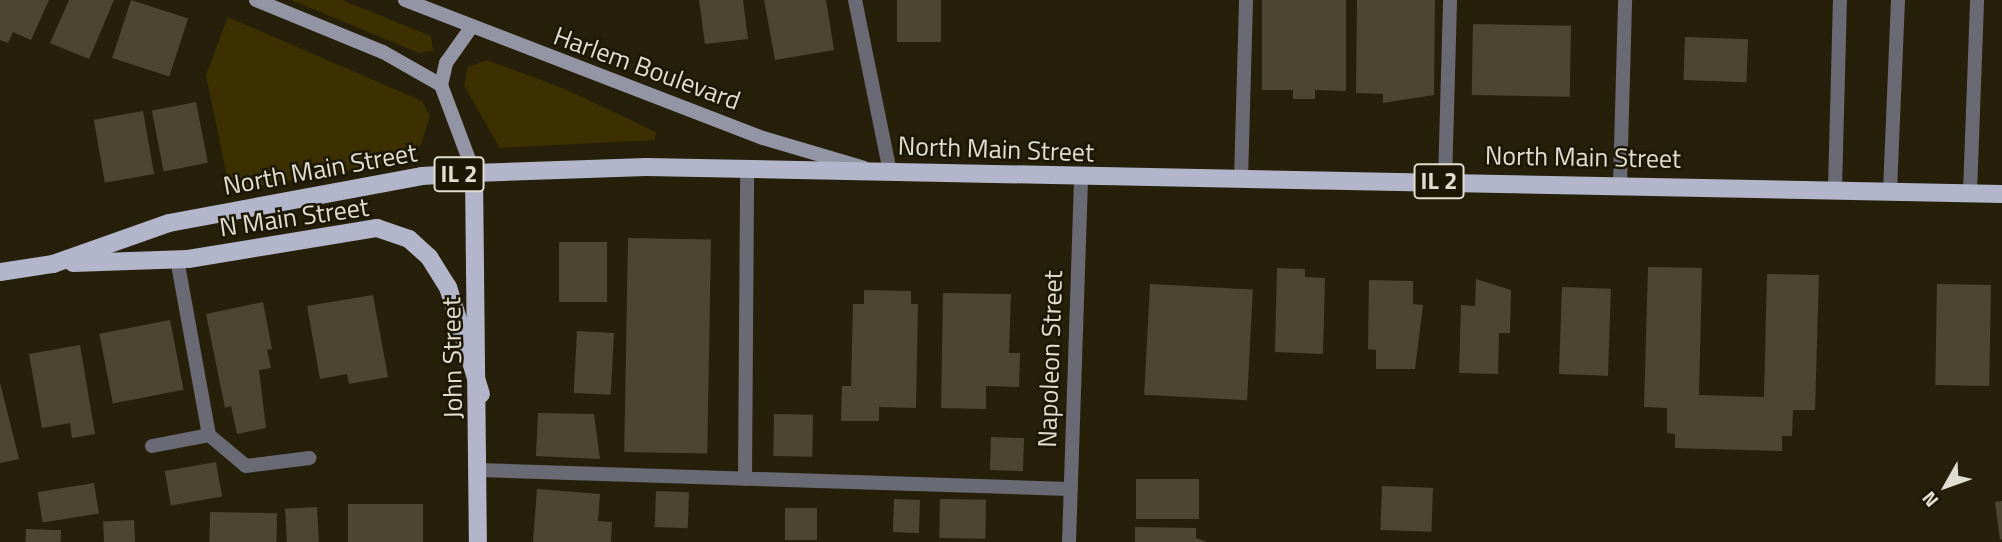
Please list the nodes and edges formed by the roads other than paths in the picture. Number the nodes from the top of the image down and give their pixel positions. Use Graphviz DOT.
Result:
graph roads {
  1 [pos="256,0"];
  2 [pos="405,0"];
  3 [pos="855,0"];
  4 [pos="1246,0"];
  5 [pos="1450,0"];
  6 [pos="1625,0"];
  7 [pos="1840,0"];
  8 [pos="1898,0"];
  9 [pos="1977,0"];
  10 [pos="470,29"];
  11 [pos="441,85"];
  12 [pos="747,169"];
  13 [pos="883,171"];
  14 [pos="474,173"];
  15 [pos="1081,178"];
  16 [pos="1241,180"];
  17 [pos="1445,181"];
  18 [pos="1620,183"];
  19 [pos="1835,189"];
  20 [pos="1890,191"];
  21 [pos="1970,193"];
  22 [pos="2002,194"];
  23 [pos="177,259"];
  24 [pos="53,264"];
  25 [pos="0,272"];
  26 [pos="481,394"];
  27 [pos="209,435"];
  28 [pos="152,446"];
  29 [pos="309,458"];
  30 [pos="478,470"];
  31 [pos="745,479"];
  32 [pos="1069,489"];
  33 [pos="478,542"];
  34 [pos="1069,542"];
  1 -- 11 [label="street"];
  2 -- 10 [label="street, Harlem Boulevard"];
  3 -- 13 [label="street"];
  4 -- 16 [label="street"];
  5 -- 17 [label="street"];
  6 -- 18 [label="street"];
  7 -- 19 [label="street"];
  8 -- 20 [label="street"];
  9 -- 21 [label="street"];
  10 -- 11 [label="street"];
  10 -- 13 [label="street, Harlem Boulevard"];
  11 -- 14 [label="street"];
  12 -- 13 [label="main road, North Main Street / IL 2"];
  12 -- 14 [label="main road, North Main Street / IL 2"];
  12 -- 31 [label="street"];
  13 -- 15 [label="main road, North Main Street / IL 2"];
  14 -- 24 [label="main road, North Main Street / IL 2"];
  14 -- 26 [label="main road, John Street"];
  15 -- 16 [label="main road, North Main Street / IL 2"];
  15 -- 32 [label="street, Napoleon Street"];
  16 -- 17 [label="main road, North Main Street / IL 2"];
  17 -- 18 [label="main road, North Main Street / IL 2"];
  18 -- 19 [label="main road, North Main Street / IL 2"];
  19 -- 20 [label="main road, North Main Street / IL 2"];
  20 -- 21 [label="main road, North Main Street / IL 2"];
  21 -- 22 [label="main road, North Main Street / IL 2"];
  23 -- 24 [label="main road, N Main Street / IL 2"];
  23 -- 26 [label="main road, N Main Street / IL 2"];
  23 -- 27 [label="street"];
  24 -- 25 [label="main road, North Main Street / IL 2"];
  26 -- 30 [label="main road, John Street / IL 2"];
  27 -- 28 [label="street"];
  27 -- 29 [label="street"];
  30 -- 31 [label="street"];
  30 -- 33 [label="main road, John Street / IL 2"];
  31 -- 32 [label="street"];
  32 -- 34 [label="street, Napoleon Street"];
}
